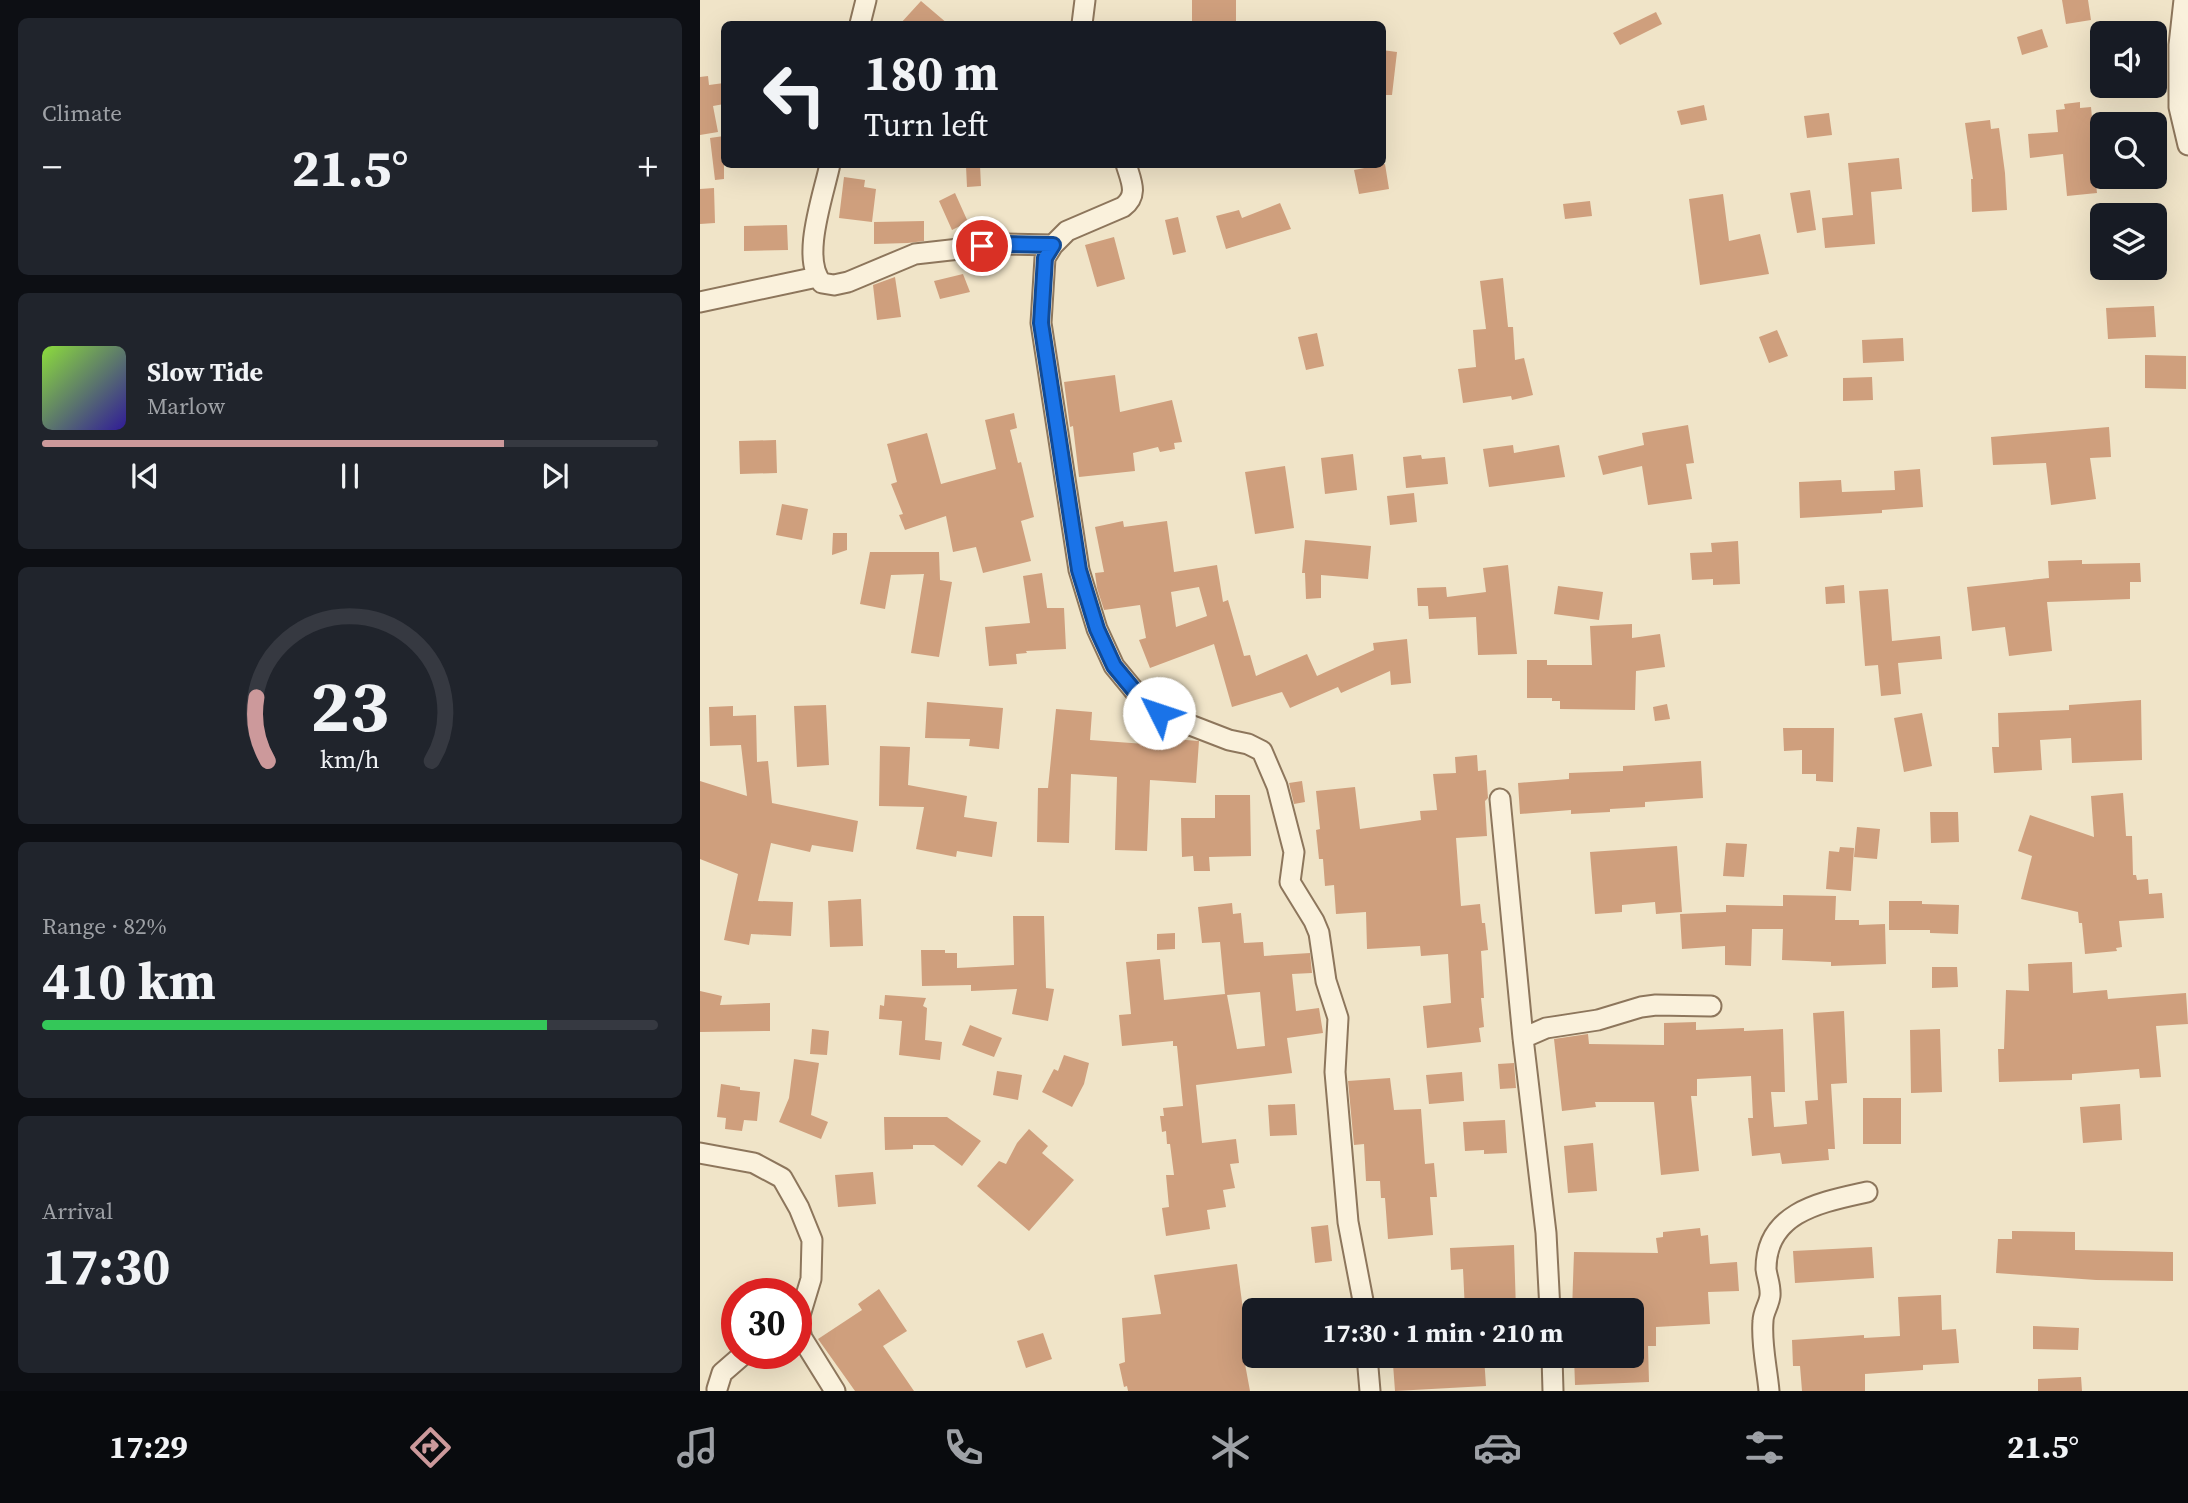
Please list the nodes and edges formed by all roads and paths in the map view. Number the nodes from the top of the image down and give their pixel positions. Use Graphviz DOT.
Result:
graph roads {
  1 [pos="866,0"];
  2 [pos="1085,0"];
  3 [pos="2184,0"];
  4 [pos="861,21"];
  5 [pos="1082,21"];
  6 [pos="2188,145"];
  7 [pos="829,168"];
  8 [pos="1127,168"];
  9 [pos="1053,245"];
  10 [pos="817,277"];
  11 [pos="700,302"];
  12 [pos="1500,799"];
  13 [pos="1711,1006"];
  14 [pos="1523,1038"];
  15 [pos="700,1153"];
  16 [pos="1867,1192"];
  17 [pos="811,1278"];
  18 [pos="1363,1298"];
  19 [pos="1548,1298"];
  20 [pos="812,1357"];
  21 [pos="1368,1368"];
  22 [pos="1552,1368"];
  23 [pos="727,1369"];
  24 [pos="712,1387"];
  25 [pos="835,1391"];
  26 [pos="1370,1391"];
  27 [pos="1553,1391"];
  28 [pos="1769,1391"];
  1 -- 4 [label="street"];
  2 -- 5 [label="street"];
  3 -- 6 [label="street"];
  7 -- 10 [label="street"];
  8 -- 9 [label="street"];
  9 -- 10 [label="street"];
  9 -- 18 [label="street"];
  10 -- 11 [label="street"];
  12 -- 14 [label="street"];
  13 -- 14 [label="street"];
  14 -- 19 [label="street"];
  15 -- 17 [label="street"];
  16 -- 28 [label="street"];
  20 -- 25 [label="street"];
  21 -- 26 [label="street"];
  22 -- 27 [label="street"];
  23 -- 24 [label="street"];
}
